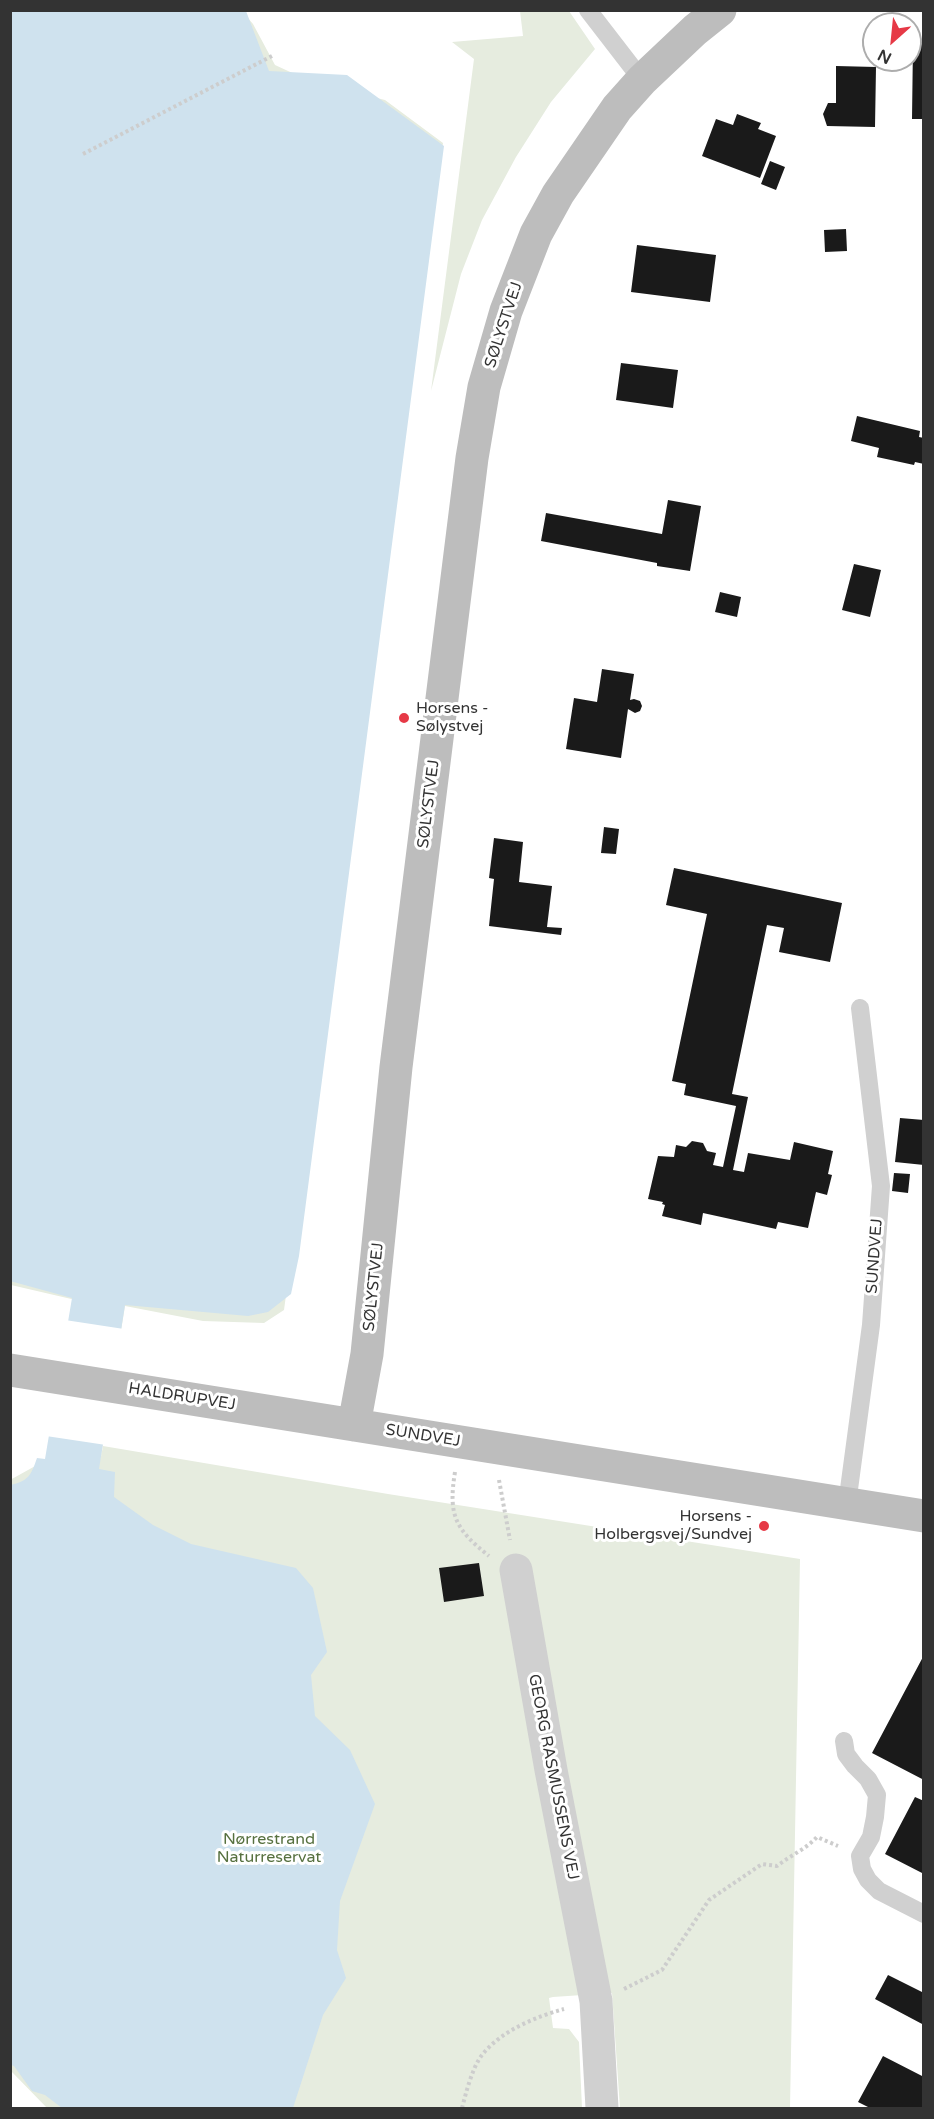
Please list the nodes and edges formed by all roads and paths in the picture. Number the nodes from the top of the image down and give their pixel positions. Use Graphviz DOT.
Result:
graph roads {
  1 [pos="588,10"];
  2 [pos="720,10"];
  3 [pos="272,56"];
  4 [pos="642,80"];
  5 [pos="83,154"];
  6 [pos="860,1008"];
  7 [pos="10,1370"];
  8 [pos="354,1425"];
  9 [pos="459,1442"];
  10 [pos="493,1448"];
  11 [pos="847,1504"];
  12 [pos="924,1516"];
  13 [pos="516,1570"];
  14 [pos="844,1741"];
  15 [pos="860,1857"];
  16 [pos="924,1914"];
  17 [pos="596,2001"];
  18 [pos="462,2109"];
  19 [pos="602,2109"];
  1 -- 4 [label="lane"];
  2 -- 4 [label="street, SØLYSTVEJ"];
  3 -- 5 [label="path"];
  4 -- 8 [label="street, SØLYSTVEJ"];
  6 -- 11 [label="lane, SUNDVEJ"];
  7 -- 8 [label="street, HALDRUPVEJ"];
  8 -- 9 [label="street, SUNDVEJ"];
  9 -- 10 [label="street, SUNDVEJ"];
  9 -- 13 [label="path"];
  10 -- 11 [label="street, SUNDVEJ"];
  10 -- 13 [label="path"];
  11 -- 12 [label="street, SUNDVEJ"];
  13 -- 17 [label="street, GEORG RASMUSSENS VEJ"];
  14 -- 15 [label="lane"];
  15 -- 16 [label="lane"];
  15 -- 17 [label="path"];
  17 -- 18 [label="path"];
  17 -- 19 [label="street, GEORG RASMUSSENS VEJ"];
}
